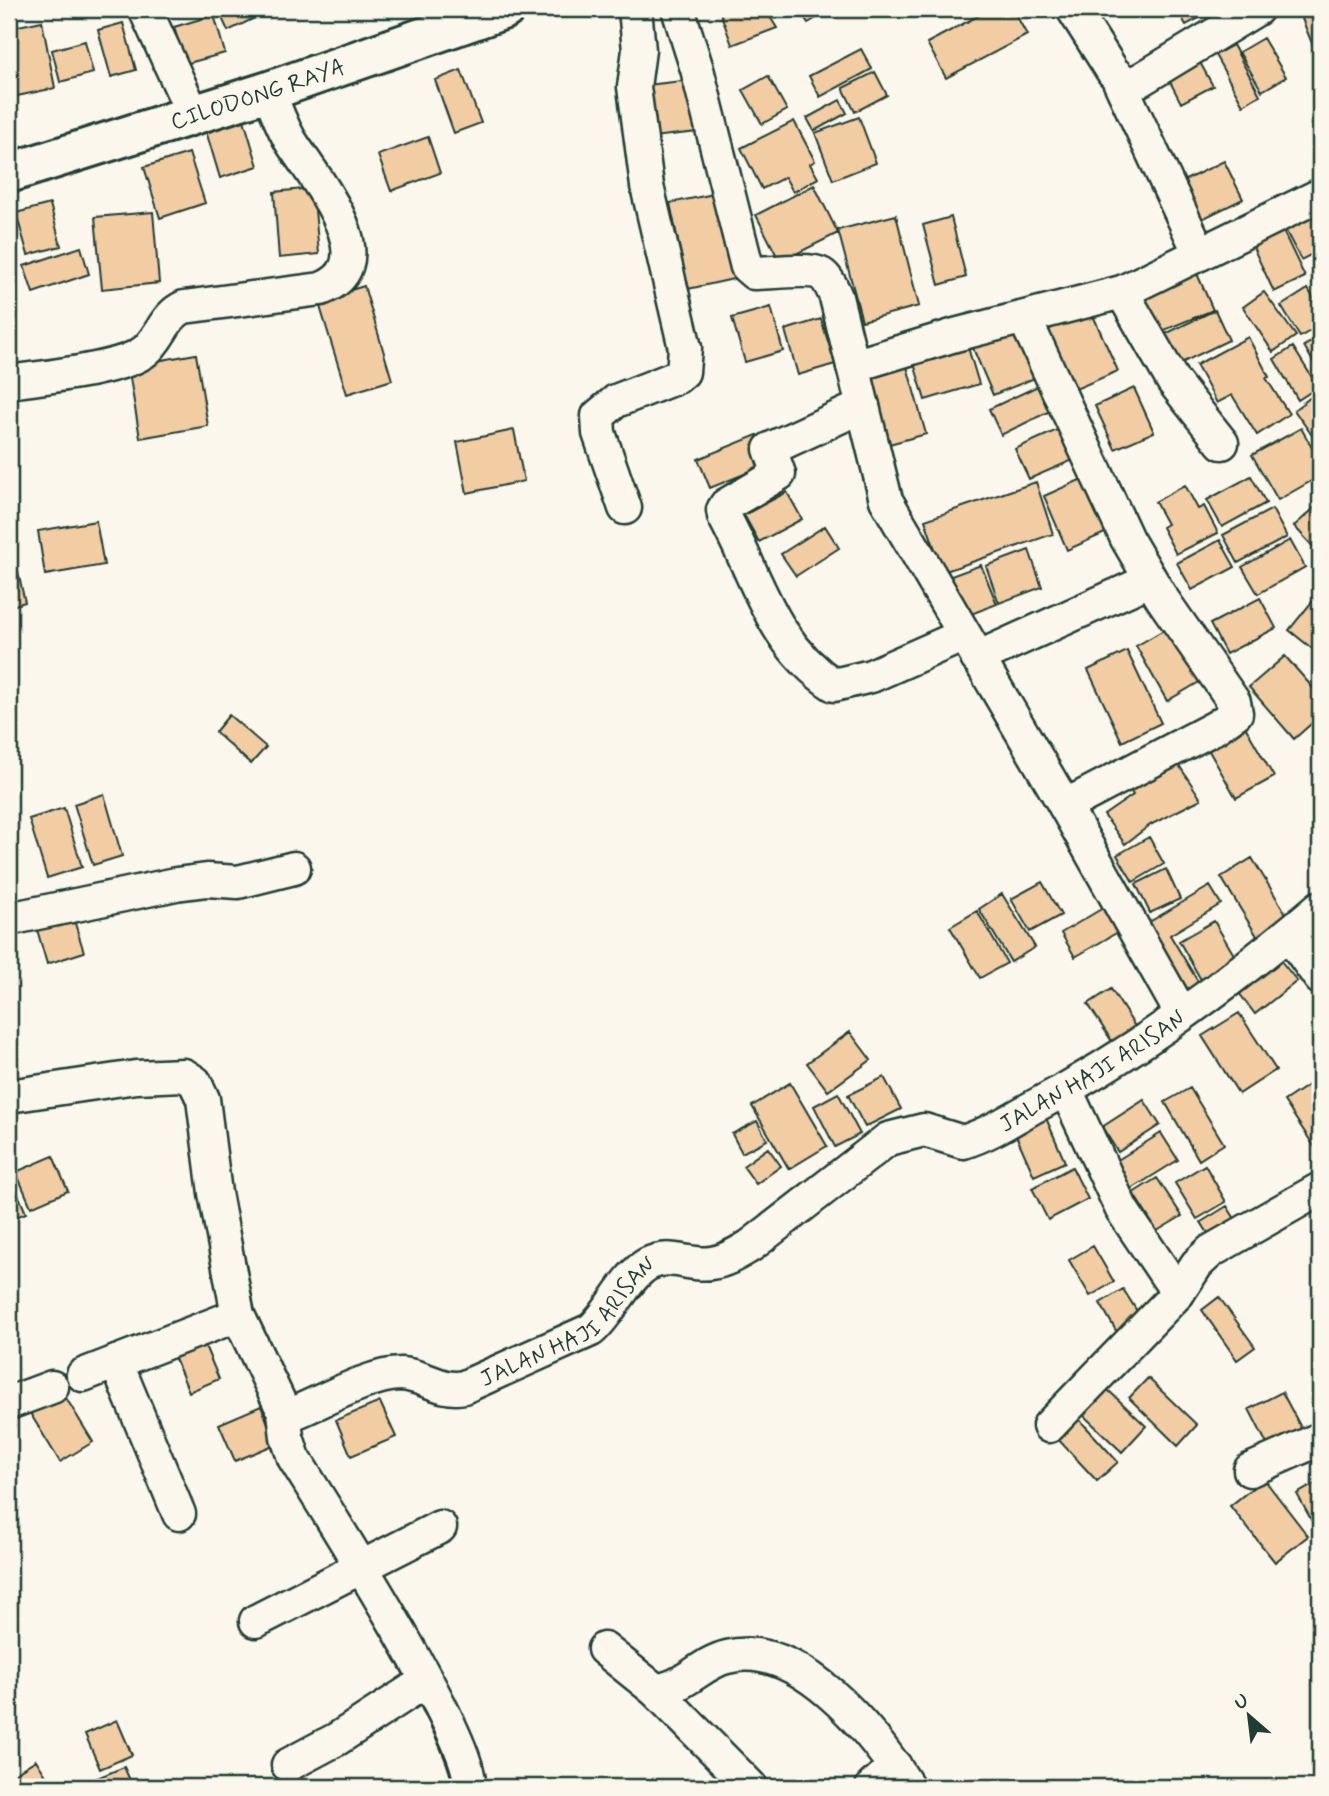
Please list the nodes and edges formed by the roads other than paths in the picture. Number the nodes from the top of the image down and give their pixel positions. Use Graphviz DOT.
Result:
graph roads {
  1 [pos="145,9"];
  2 [pos="505,9"];
  3 [pos="635,9"];
  4 [pos="678,9"];
  5 [pos="1073,9"];
  6 [pos="1257,9"];
  7 [pos="1119,81"];
  8 [pos="269,91"];
  9 [pos="192,114"];
  10 [pos="9,173"];
  11 [pos="1320,195"];
  12 [pos="1200,254"];
  13 [pos="1122,292"];
  14 [pos="1026,319"];
  15 [pos="853,366"];
  16 [pos="9,382"];
  17 [pos="863,406"];
  18 [pos="1222,443"];
  19 [pos="625,508"];
  20 [pos="1150,580"];
  21 [pos="970,646"];
  22 [pos="1065,806"];
  23 [pos="294,867"];
  24 [pos="1320,907"];
  25 [pos="9,919"];
  26 [pos="1289,935"];
  27 [pos="1320,978"];
  28 [pos="1181,1013"];
  29 [pos="1066,1090"];
  30 [pos="9,1096"];
  31 [pos="1320,1189"];
  32 [pos="1178,1293"];
  33 [pos="238,1315"];
  34 [pos="116,1362"];
  35 [pos="83,1375"];
  36 [pos="52,1387"];
  37 [pos="9,1403"];
  38 [pos="284,1412"];
  39 [pos="1049,1426"];
  40 [pos="1320,1439"];
  41 [pos="1250,1470"];
  42 [pos="179,1514"];
  43 [pos="440,1527"];
  44 [pos="360,1568"];
  45 [pos="256,1621"];
  46 [pos="604,1648"];
  47 [pos="426,1681"];
  48 [pos="655,1690"];
  49 [pos="288,1765"];
  50 [pos="892,1780"];
  51 [pos="469,1787"];
  52 [pos="751,1787"];
  1 -- 9 [label="street"];
  2 -- 8 [label="street, CILODONG RAYA"];
  3 -- 19 [label="street"];
  4 -- 15 [label="street"];
  5 -- 7 [label="street"];
  6 -- 7 [label="street"];
  7 -- 12 [label="street"];
  8 -- 9 [label="street, CILODONG RAYA"];
  8 -- 16 [label="street"];
  9 -- 10 [label="street, CILODONG RAYA"];
  11 -- 12 [label="street"];
  12 -- 13 [label="street"];
  13 -- 14 [label="street"];
  13 -- 18 [label="street"];
  14 -- 15 [label="street"];
  14 -- 20 [label="street"];
  15 -- 17 [label="street"];
  17 -- 21 [label="street"];
  17 -- 21 [label="street"];
  20 -- 21 [label="street"];
  20 -- 22 [label="street"];
  21 -- 22 [label="street"];
  22 -- 28 [label="street"];
  23 -- 25 [label="street"];
  24 -- 26 [label="street, JALAN HAJI ARISAN"];
  26 -- 27 [label="street"];
  26 -- 28 [label="street, JALAN HAJI ARISAN"];
  28 -- 29 [label="street, JALAN HAJI ARISAN"];
  29 -- 32 [label="street"];
  29 -- 38 [label="street, JALAN HAJI ARISAN"];
  30 -- 33 [label="street"];
  31 -- 32 [label="street"];
  32 -- 39 [label="street"];
  33 -- 34 [label="street"];
  33 -- 38 [label="street"];
  34 -- 35 [label="street"];
  34 -- 42 [label="street"];
  36 -- 37 [label="street"];
  38 -- 44 [label="street"];
  40 -- 41 [label="street"];
  43 -- 44 [label="street"];
  44 -- 45 [label="street"];
  44 -- 47 [label="street"];
  46 -- 48 [label="street"];
  47 -- 49 [label="street"];
  47 -- 51 [label="street"];
  48 -- 50 [label="street"];
  48 -- 52 [label="street"];
}
